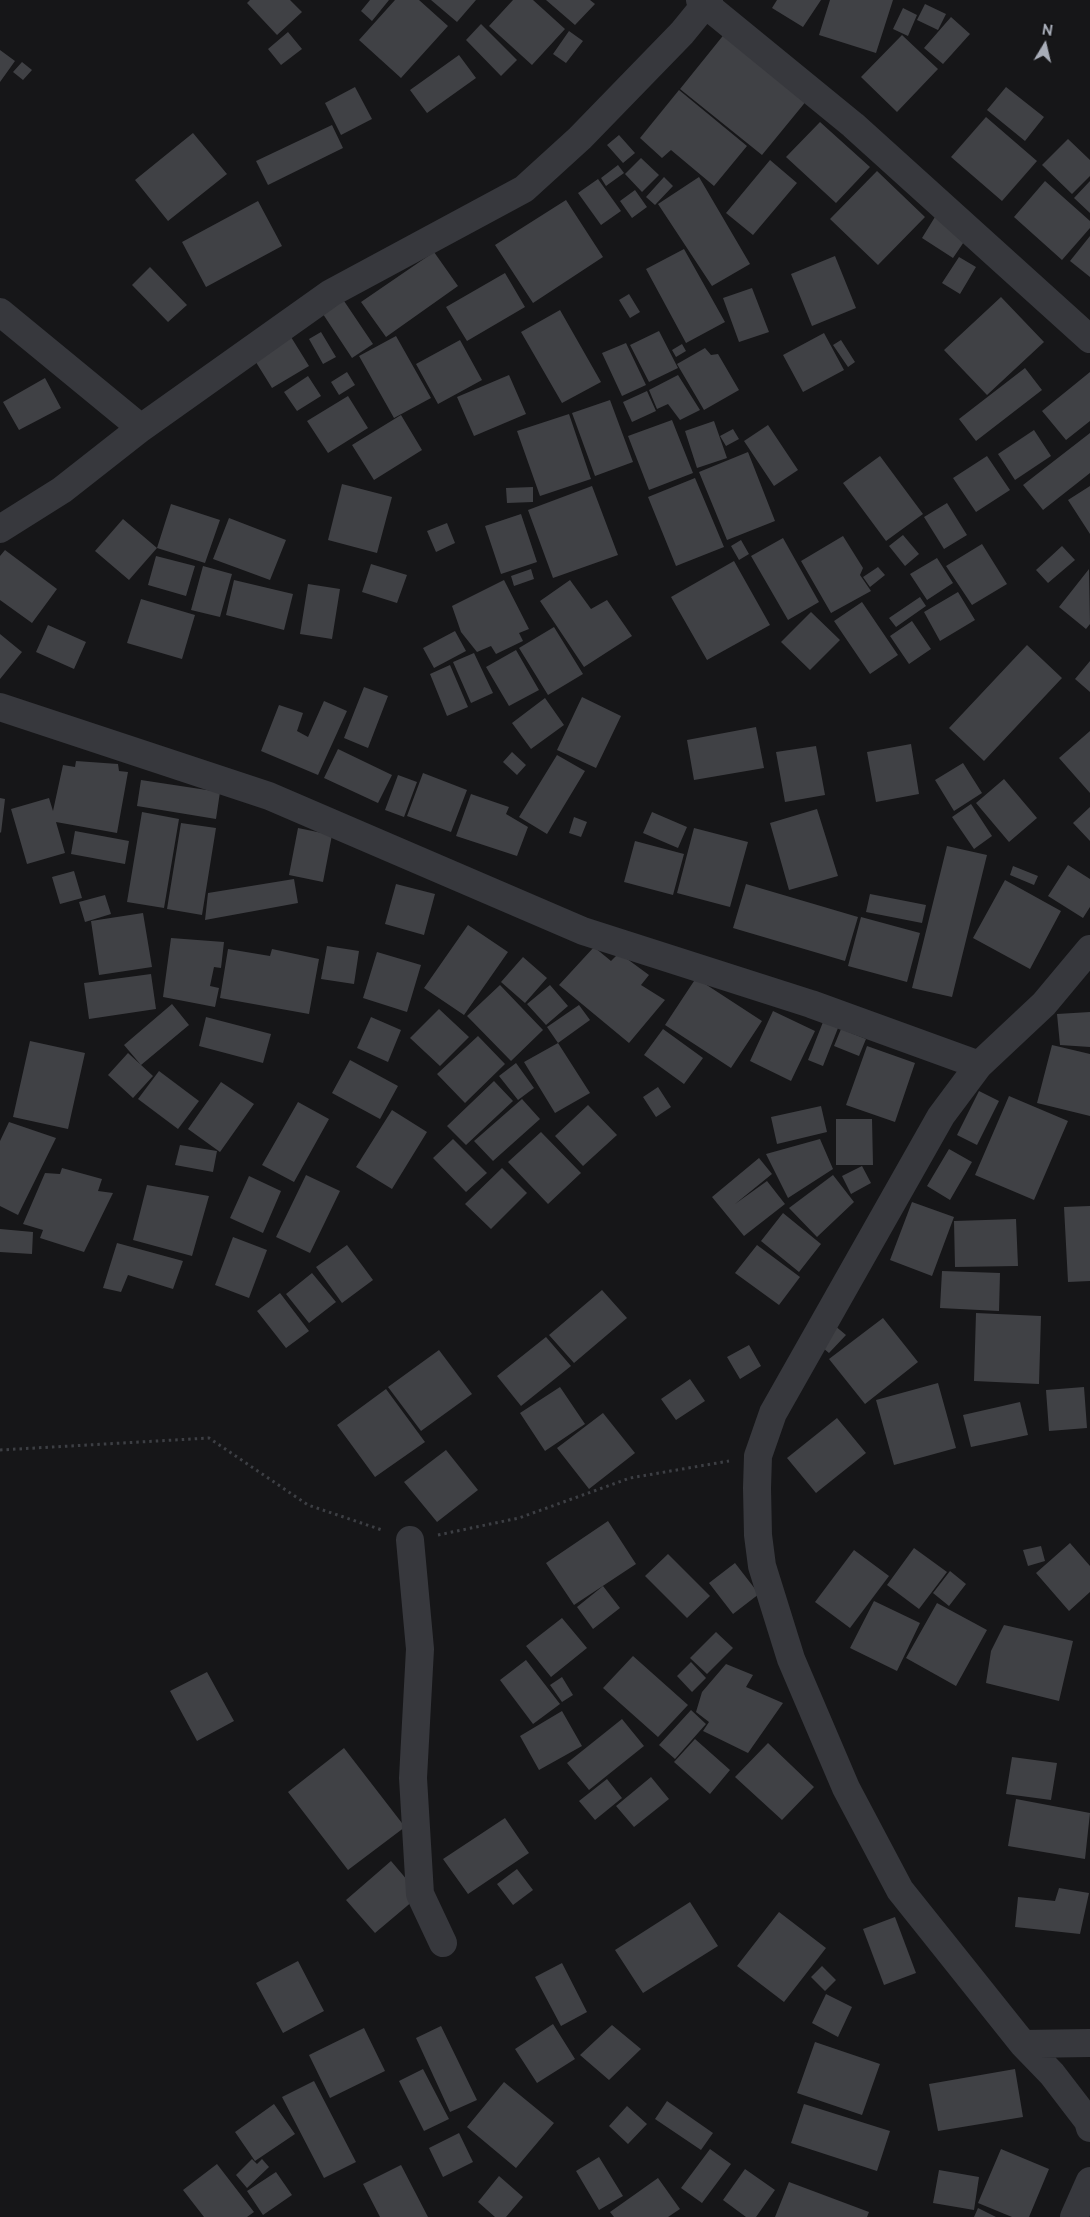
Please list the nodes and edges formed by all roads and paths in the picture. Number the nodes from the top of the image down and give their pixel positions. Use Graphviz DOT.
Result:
graph roads {
  1 [pos="705,2"];
  2 [pos="0,312"];
  3 [pos="1090,339"];
  4 [pos="141,428"];
  5 [pos="0,529"];
  6 [pos="0,707"];
  7 [pos="1090,949"];
  8 [pos="1081,969"];
  9 [pos="978,1065"];
  10 [pos="0,1450"];
  11 [pos="758,1456"];
  12 [pos="410,1540"];
  13 [pos="443,1944"];
  14 [pos="1090,2043"];
  15 [pos="1023,2044"];
  16 [pos="1090,2128"];
  17 [pos="1090,2181"];
  18 [pos="1074,2217"];
  1 -- 3 [label="street"];
  1 -- 4 [label="street"];
  2 -- 4 [label="street"];
  4 -- 5 [label="street"];
  6 -- 9 [label="street"];
  7 -- 8 [label="street"];
  8 -- 9 [label="street"];
  9 -- 11 [label="street"];
  10 -- 12 [label="path"];
  11 -- 12 [label="path"];
  11 -- 15 [label="street"];
  12 -- 13 [label="street"];
  14 -- 15 [label="street"];
  15 -- 16 [label="street"];
  17 -- 18 [label="street"];
}
